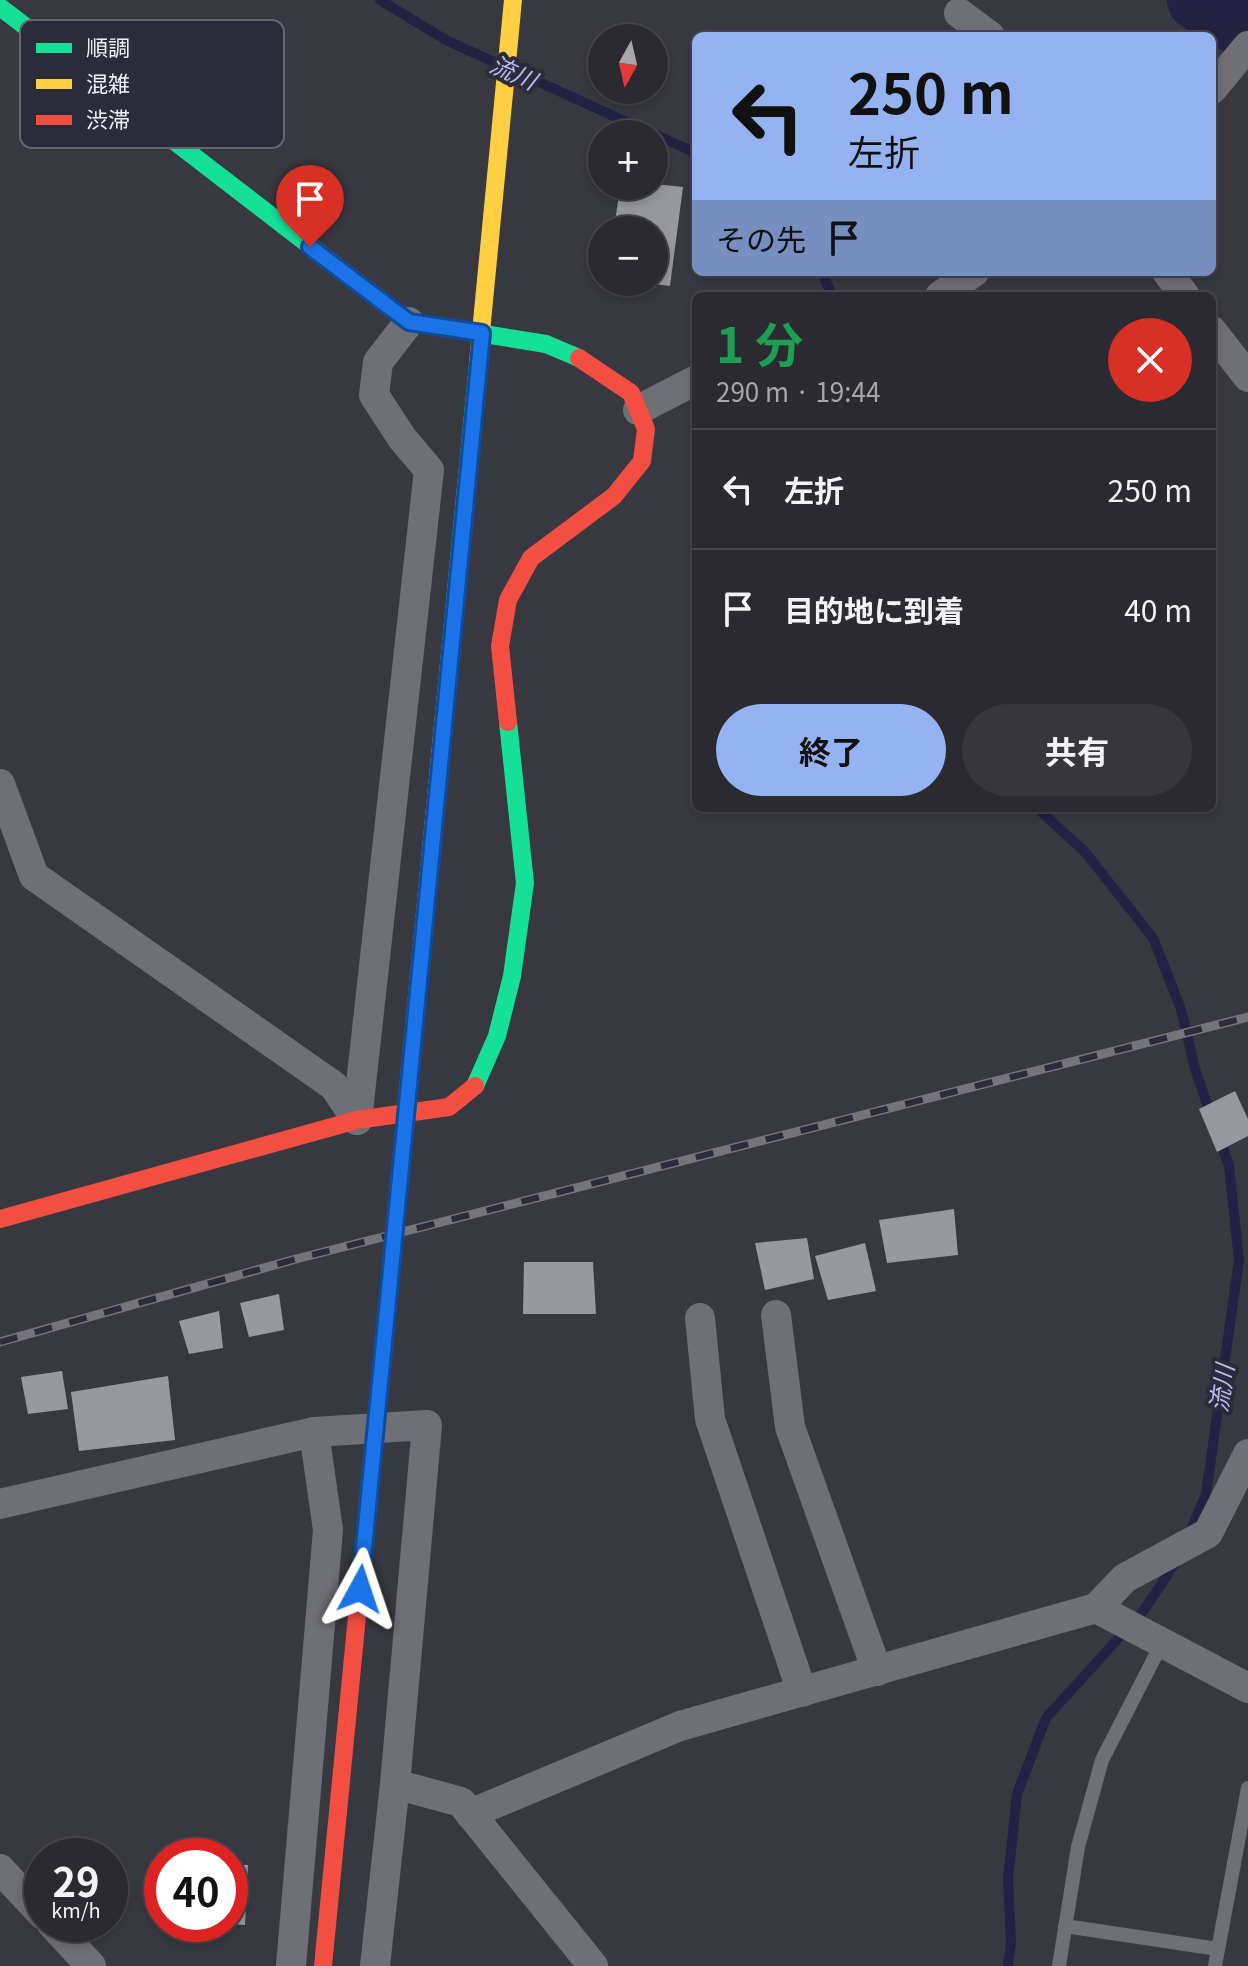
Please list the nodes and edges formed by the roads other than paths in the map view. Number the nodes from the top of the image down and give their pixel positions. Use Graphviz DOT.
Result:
graph roads {
  1 [pos="513,0"];
  2 [pos="0,7"];
  3 [pos="959,13"];
  4 [pos="20,24"];
  5 [pos="985,32"];
  6 [pos="1248,46"];
  7 [pos="1216,84"];
  8 [pos="181,148"];
  9 [pos="968,276"];
  10 [pos="946,292"];
  11 [pos="409,322"];
  12 [pos="482,333"];
  13 [pos="1216,336"];
  14 [pos="1248,377"];
  15 [pos="692,382"];
  16 [pos="638,410"];
  17 [pos="0,784"];
  18 [pos="357,1120"];
  19 [pos="0,1219"];
  20 [pos="776,1315"];
  21 [pos="700,1318"];
  22 [pos="314,1432"];
  23 [pos="1248,1454"];
  24 [pos="0,1504"];
  25 [pos="1096,1608"];
  26 [pos="1162,1643"];
  27 [pos="877,1671"];
  28 [pos="1248,1688"];
  29 [pos="802,1692"];
  30 [pos="395,1784"];
  31 [pos="1248,1788"];
  32 [pos="470,1814"];
  33 [pos="0,1869"];
  34 [pos="24,1895"];
  35 [pos="1065,1926"];
  36 [pos="69,1942"];
  37 [pos="1218,1949"];
  38 [pos="91,1966"];
  39 [pos="291,1966"];
  40 [pos="323,1966"];
  41 [pos="375,1966"];
  42 [pos="593,1966"];
  43 [pos="1059,1966"];
  44 [pos="1215,1966"];
  1 -- 12 [label="street"];
  2 -- 4 [label="street"];
  3 -- 5 [label="street"];
  6 -- 7 [label="street"];
  8 -- 11 [label="street"];
  9 -- 10 [label="street"];
  11 -- 12 [label="street"];
  11 -- 18 [label="street"];
  12 -- 16 [label="street"];
  12 -- 40 [label="street"];
  13 -- 14 [label="street"];
  15 -- 16 [label="street"];
  16 -- 18 [label="street"];
  17 -- 18 [label="street"];
  18 -- 19 [label="street"];
  20 -- 27 [label="street"];
  21 -- 29 [label="street"];
  22 -- 24 [label="street"];
  22 -- 30 [label="street"];
  22 -- 39 [label="street"];
  23 -- 25 [label="street"];
  25 -- 26 [label="street"];
  25 -- 27 [label="street"];
  26 -- 28 [label="street"];
  26 -- 35 [label="lane"];
  27 -- 29 [label="street"];
  29 -- 32 [label="street"];
  30 -- 32 [label="street"];
  30 -- 41 [label="street"];
  31 -- 37 [label="lane"];
  32 -- 42 [label="street"];
  33 -- 34 [label="street"];
  35 -- 37 [label="lane"];
  35 -- 43 [label="lane"];
  36 -- 38 [label="street"];
  37 -- 44 [label="lane"];
}
